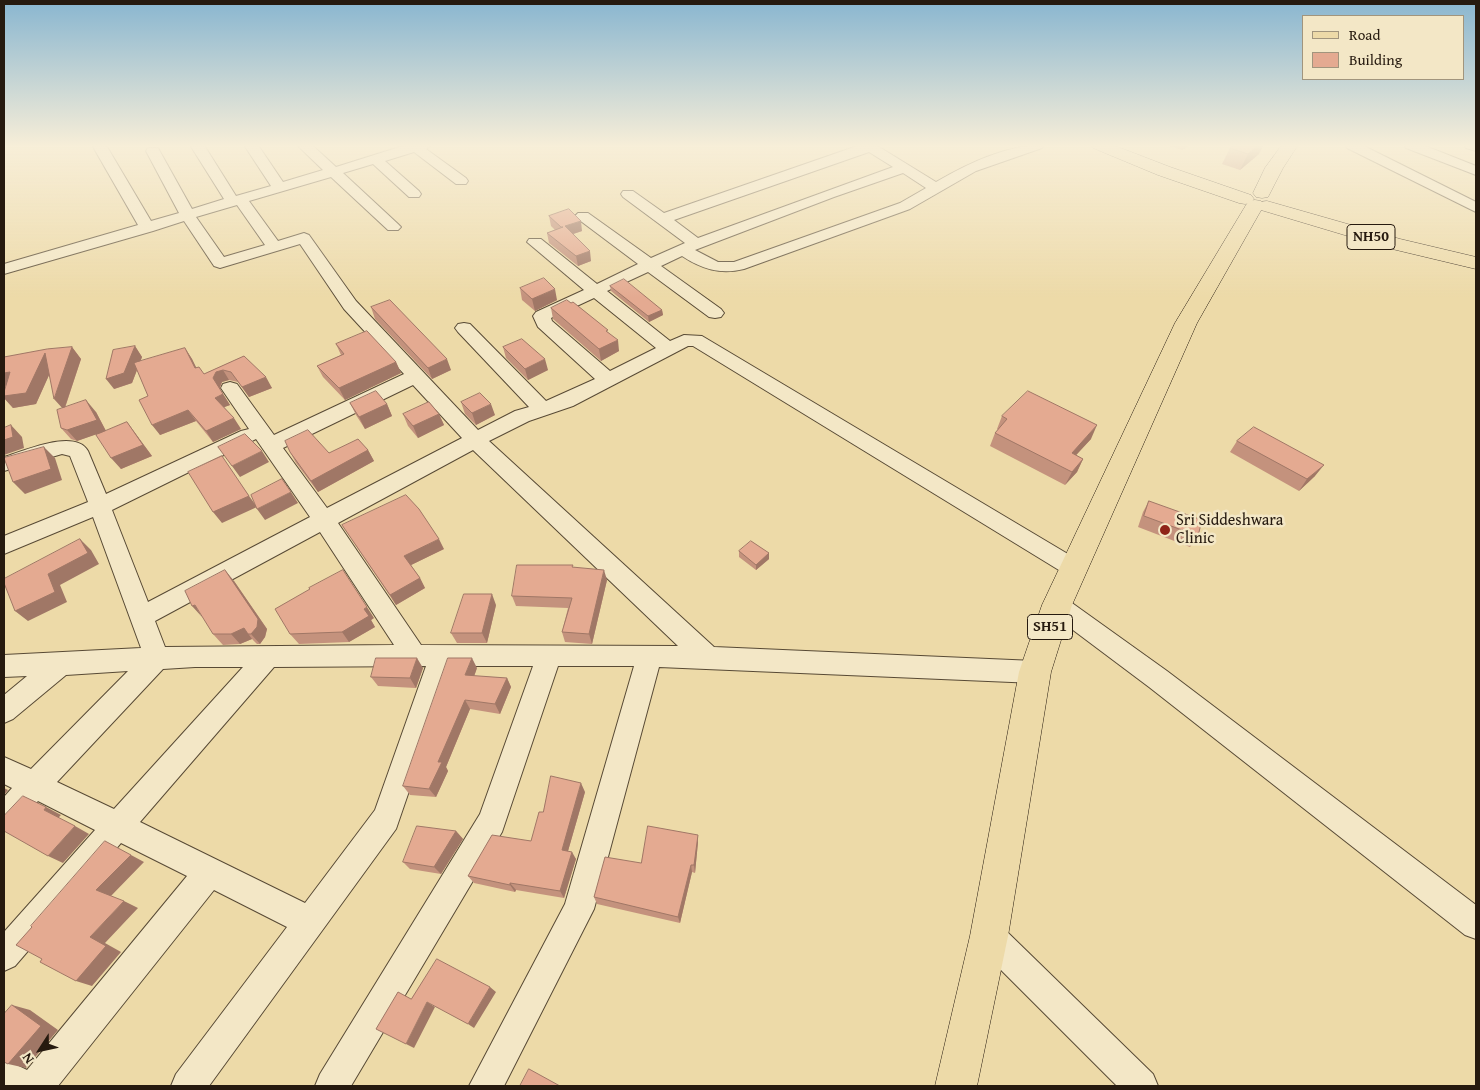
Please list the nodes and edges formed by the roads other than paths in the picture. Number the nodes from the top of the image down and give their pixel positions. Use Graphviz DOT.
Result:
graph roads {
  1 [pos="129,196"];
  2 [pos="177,196"];
  3 [pos="233,196"];
  4 [pos="254,196"];
  5 [pos="358,196"];
  6 [pos="631,196"];
  7 [pos="728,196"];
  8 [pos="824,196"];
  9 [pos="922,196"];
  10 [pos="1248,196"];
  11 [pos="1251,196"];
  12 [pos="1261,196"];
  13 [pos="1452,196"];
  14 [pos="1259,199"];
  15 [pos="237,201"];
  16 [pos="1476,208"];
  17 [pos="188,216"];
  18 [pos="583,216"];
  19 [pos="662,219"];
  20 [pos="393,227"];
  21 [pos="148,228"];
  22 [pos="535,242"];
  23 [pos="275,246"];
  24 [pos="690,246"];
  25 [pos="1476,254"];
  26 [pos="1476,263"];
  27 [pos="650,266"];
  28 [pos="4,270"];
  29 [pos="596,291"];
  30 [pos="715,313"];
  31 [pos="464,328"];
  32 [pos="668,349"];
  33 [pos="416,376"];
  34 [pos="608,380"];
  35 [pos="230,388"];
  36 [pos="542,409"];
  37 [pos="266,438"];
  38 [pos="475,440"];
  39 [pos="4,464"];
  40 [pos="100,506"];
  41 [pos="324,520"];
  42 [pos="4,544"];
  43 [pos="1075,569"];
  44 [pos="1057,605"];
  45 [pos="142,616"];
  46 [pos="429,655"];
  47 [pos="549,655"];
  48 [pos="650,655"];
  49 [pos="268,656"];
  50 [pos="708,657"];
  51 [pos="157,658"];
  52 [pos="60,664"];
  53 [pos="4,666"];
  54 [pos="1035,672"];
  55 [pos="4,711"];
  56 [pos="4,770"];
  57 [pos="34,785"];
  58 [pos="4,817"];
  59 [pos="118,826"];
  60 [pos="210,872"];
  61 [pos="310,922"];
  62 [pos="1476,924"];
  63 [pos="990,936"];
  64 [pos="4,955"];
  65 [pos="4,1076"];
  66 [pos="20,1086"];
  67 [pos="36,1086"];
  68 [pos="188,1086"];
  69 [pos="332,1086"];
  70 [pos="486,1086"];
  71 [pos="956,1086"];
  72 [pos="1141,1086"];
  1 -- 21 [label="street"];
  2 -- 17 [label="street"];
  3 -- 15 [label="street"];
  4 -- 15 [label="street"];
  5 -- 20 [label="street"];
  6 -- 19 [label="street"];
  7 -- 19 [label="street"];
  8 -- 24 [label="street"];
  9 -- 24 [label="street"];
  10 -- 14 [label="main road, NH50"];
  11 -- 14 [label="main road, NH50"];
  12 -- 14 [label="main road, SH51"];
  13 -- 16 [label="street"];
  14 -- 25 [label="main road, NH50"];
  14 -- 26 [label="main road, NH50"];
  14 -- 43 [label="main road, SH51"];
  15 -- 17 [label="street"];
  15 -- 23 [label="street"];
  17 -- 21 [label="street"];
  17 -- 23 [label="street"];
  18 -- 27 [label="street"];
  19 -- 24 [label="street"];
  21 -- 28 [label="street"];
  22 -- 29 [label="street"];
  23 -- 33 [label="street"];
  24 -- 27 [label="street"];
  27 -- 29 [label="street"];
  27 -- 30 [label="street"];
  29 -- 32 [label="street"];
  29 -- 34 [label="street"];
  31 -- 36 [label="street"];
  32 -- 34 [label="street"];
  32 -- 43 [label="street"];
  33 -- 37 [label="street"];
  33 -- 38 [label="street"];
  34 -- 36 [label="street"];
  35 -- 37 [label="street"];
  36 -- 38 [label="street"];
  37 -- 40 [label="street"];
  37 -- 41 [label="street"];
  38 -- 41 [label="street"];
  38 -- 50 [label="street"];
  39 -- 40 [label="street"];
  40 -- 42 [label="street"];
  40 -- 45 [label="street"];
  41 -- 45 [label="street"];
  41 -- 46 [label="street"];
  43 -- 44 [label="main road, SH51"];
  44 -- 54 [label="main road, SH51"];
  44 -- 62 [label="street"];
  45 -- 51 [label="street"];
  46 -- 47 [label="street"];
  46 -- 49 [label="street"];
  46 -- 61 [label="street"];
  47 -- 48 [label="street"];
  47 -- 69 [label="street"];
  48 -- 50 [label="street"];
  48 -- 70 [label="street"];
  49 -- 51 [label="street"];
  49 -- 59 [label="street"];
  50 -- 54 [label="street"];
  51 -- 52 [label="street"];
  51 -- 57 [label="street"];
  52 -- 53 [label="street"];
  52 -- 55 [label="street"];
  54 -- 63 [label="main road, SH51"];
  56 -- 57 [label="street"];
  57 -- 58 [label="street"];
  57 -- 59 [label="street"];
  59 -- 60 [label="street"];
  59 -- 64 [label="street"];
  60 -- 61 [label="street"];
  60 -- 67 [label="street"];
  61 -- 68 [label="street"];
  63 -- 71 [label="main road, SH51"];
  63 -- 72 [label="street"];
  65 -- 66 [label="street"];
}
